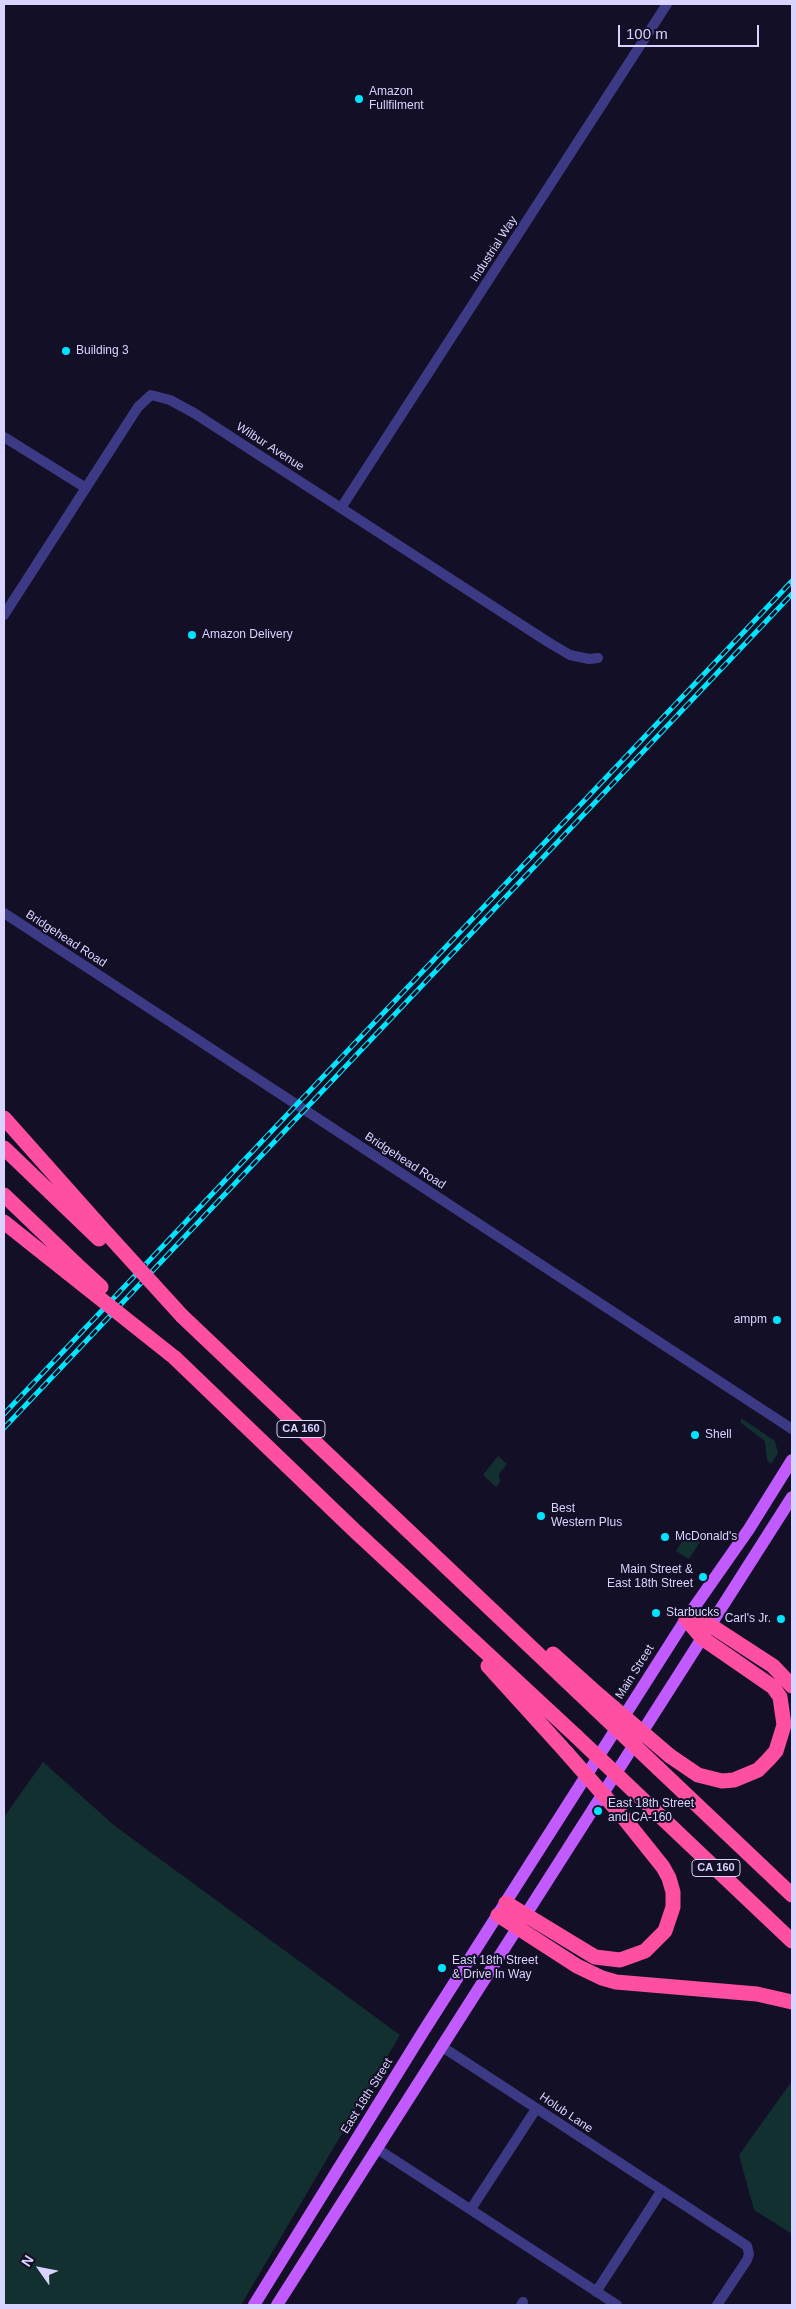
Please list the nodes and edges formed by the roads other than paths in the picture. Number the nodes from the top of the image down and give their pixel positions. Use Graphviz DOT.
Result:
graph roads {
  1 [pos="667,4"];
  2 [pos="4,437"];
  3 [pos="86,488"];
  4 [pos="341,508"];
  5 [pos="4,615"];
  6 [pos="598,658"];
  7 [pos="4,913"];
  8 [pos="4,1118"];
  9 [pos="4,1148"];
  10 [pos="4,1195"];
  11 [pos="4,1222"];
  12 [pos="100,1233"];
  13 [pos="72,1268"];
  14 [pos="792,1429"];
  15 [pos="792,1460"];
  16 [pos="792,1497"];
  17 [pos="354,1530"];
  18 [pos="686,1619"];
  19 [pos="706,1632"];
  20 [pos="792,1686"];
  21 [pos="598,1702"];
  22 [pos="792,1895"];
  23 [pos="502,1909"];
  24 [pos="526,1914"];
  25 [pos="517,1927"];
  26 [pos="792,1941"];
  27 [pos="792,2002"];
  28 [pos="441,2046"];
  29 [pos="536,2108"];
  30 [pos="376,2148"];
  31 [pos="662,2190"];
  32 [pos="471,2209"];
  33 [pos="596,2292"];
  34 [pos="254,2305"];
  35 [pos="277,2305"];
  36 [pos="617,2305"];
  37 [pos="717,2305"];
  1 -- 4 [label="street, Industrial Way"];
  2 -- 3 [label="street"];
  3 -- 4 [label="street, Wilbur Avenue"];
  3 -- 5 [label="street, Wilbur Avenue"];
  4 -- 6 [label="street, Wilbur Avenue"];
  7 -- 14 [label="street, Bridgehead Road"];
  8 -- 12 [label="highway"];
  9 -- 12 [label="highway"];
  10 -- 13 [label="highway, CA 160"];
  11 -- 13 [label="highway"];
  12 -- 21 [label="highway, CA 160, bridge"];
  13 -- 17 [label="highway, CA 160, bridge"];
  15 -- 18 [label="main road, Main Street"];
  16 -- 19 [label="main road"];
  17 -- 24 [label="highway, bridge"];
  17 -- 26 [label="highway, CA 160, bridge"];
  18 -- 19 [label="highway"];
  18 -- 23 [label="main road, Main Street"];
  19 -- 20 [label="highway"];
  19 -- 21 [label="highway, bridge"];
  19 -- 24 [label="main road"];
  21 -- 22 [label="highway, CA 160, bridge"];
  23 -- 24 [label="highway"];
  23 -- 25 [label="highway"];
  23 -- 34 [label="main road, East 18th Street"];
  24 -- 25 [label="main road"];
  25 -- 27 [label="highway"];
  25 -- 28 [label="main road"];
  28 -- 29 [label="street, Holub Lane"];
  28 -- 30 [label="main road"];
  29 -- 31 [label="street, Holub Lane"];
  29 -- 32 [label="street"];
  30 -- 32 [label="street"];
  30 -- 35 [label="main road"];
  31 -- 33 [label="street"];
  31 -- 37 [label="street, Holub Lane"];
  32 -- 33 [label="street"];
  33 -- 36 [label="street"];
}
